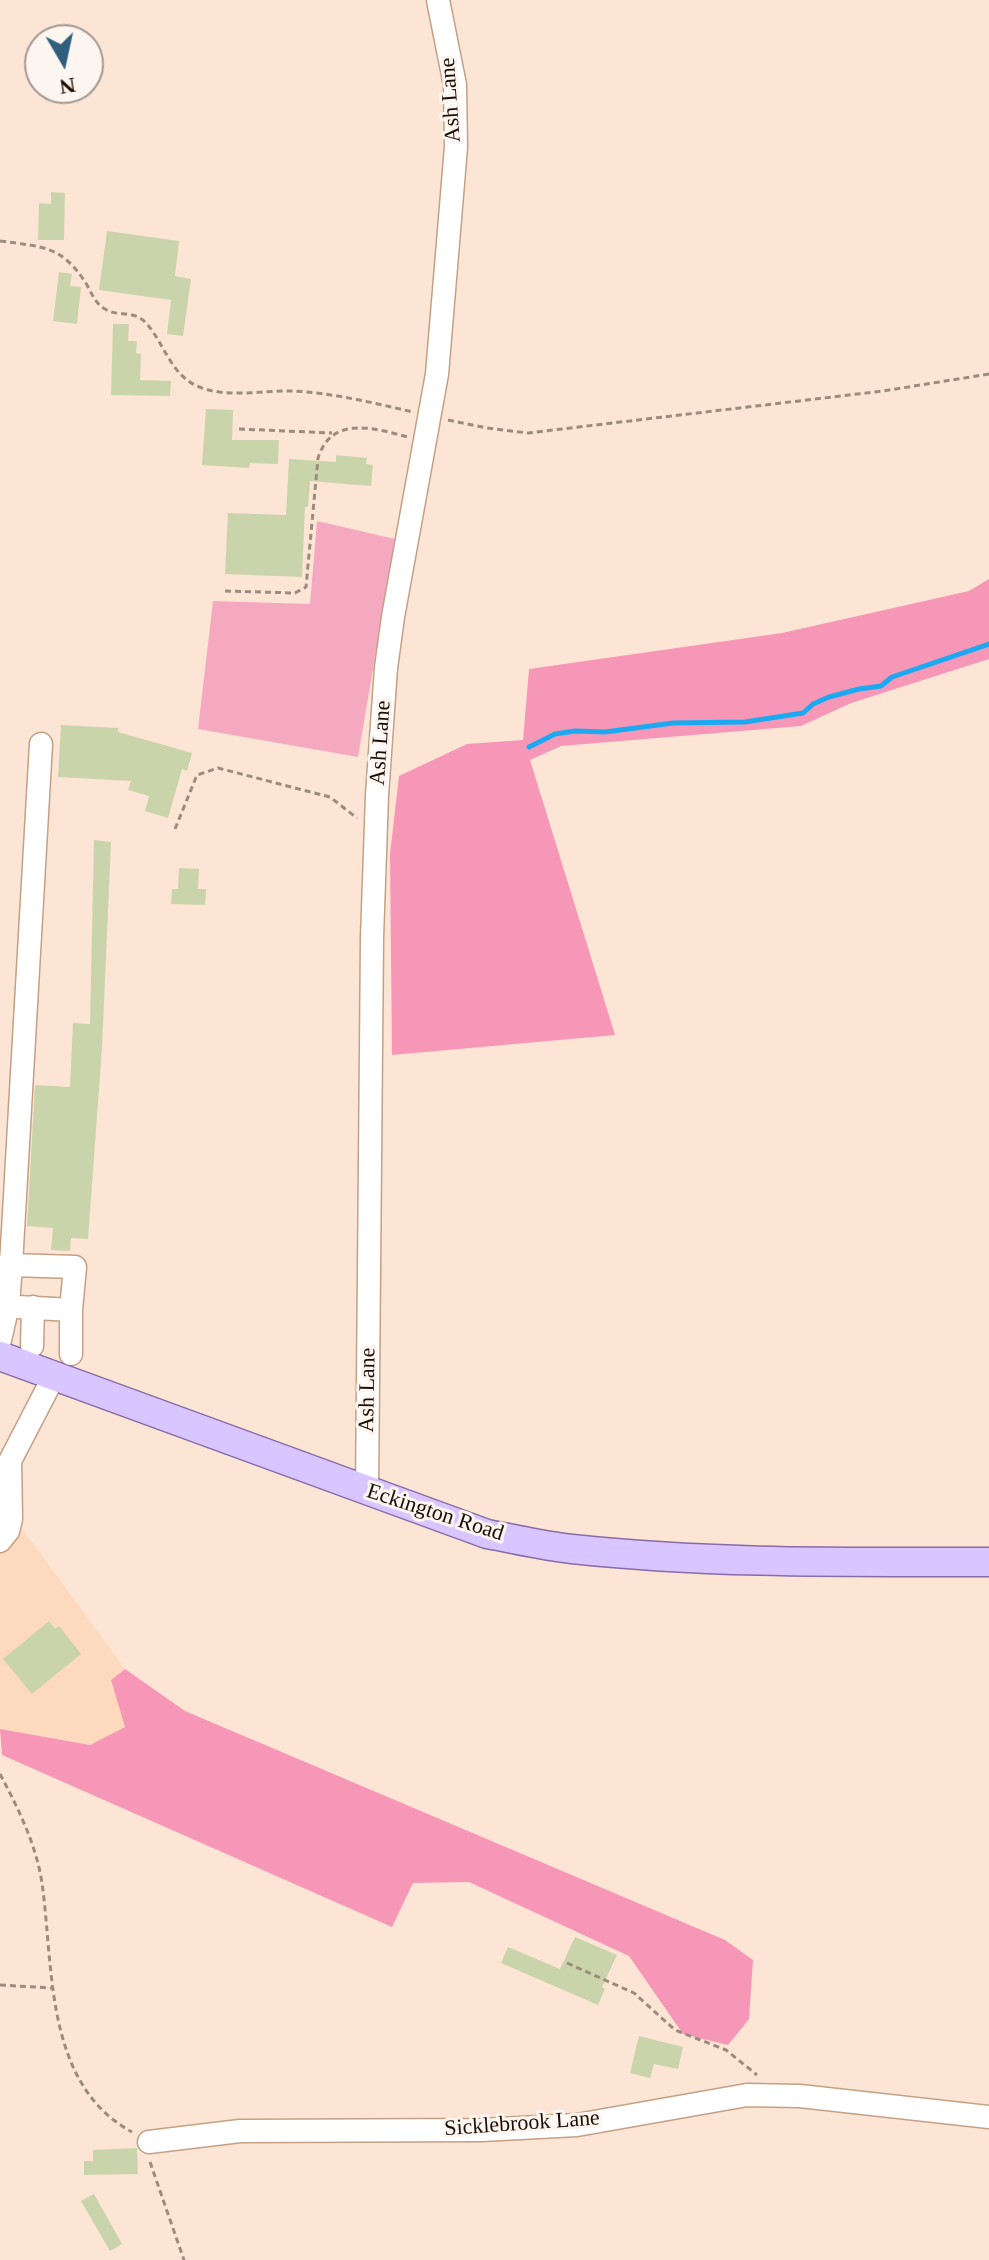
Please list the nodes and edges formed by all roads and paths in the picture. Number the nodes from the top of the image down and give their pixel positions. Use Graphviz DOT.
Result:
graph roads {
  1 [pos="438,0"];
  2 [pos="0,241"];
  3 [pos="989,374"];
  4 [pos="431,416"];
  5 [pos="239,429"];
  6 [pos="332,433"];
  7 [pos="427,443"];
  8 [pos="225,591"];
  9 [pos="41,744"];
  10 [pos="175,829"];
  11 [pos="375,833"];
  12 [pos="6,1266"];
  13 [pos="4,1305"];
  14 [pos="33,1307"];
  15 [pos="71,1310"];
  16 [pos="0,1340"];
  17 [pos="32,1346"];
  18 [pos="71,1354"];
  19 [pos="0,1356"];
  20 [pos="54,1376"];
  21 [pos="367,1492"];
  22 [pos="0,1541"];
  23 [pos="989,1562"];
  24 [pos="0,1774"];
  25 [pos="567,1963"];
  26 [pos="0,1985"];
  27 [pos="52,1988"];
  28 [pos="784,2095"];
  29 [pos="989,2117"];
  30 [pos="149,2142"];
  31 [pos="183,2259"];
  1 -- 4 [label="street, Ash Lane"];
  2 -- 4 [label="path"];
  3 -- 4 [label="path"];
  4 -- 7 [label="street, Ash Lane"];
  5 -- 6 [label="path"];
  6 -- 7 [label="path"];
  6 -- 8 [label="path"];
  7 -- 11 [label="street, Ash Lane"];
  9 -- 12 [label="street"];
  10 -- 11 [label="path"];
  11 -- 21 [label="street, Ash Lane"];
  12 -- 13 [label="street"];
  12 -- 15 [label="street"];
  13 -- 14 [label="street"];
  13 -- 16 [label="street"];
  14 -- 15 [label="street"];
  14 -- 17 [label="street"];
  15 -- 18 [label="street"];
  19 -- 20 [label="main road, Eckington Road"];
  20 -- 21 [label="main road, Eckington Road"];
  20 -- 22 [label="street"];
  21 -- 23 [label="main road, Eckington Road"];
  24 -- 27 [label="path"];
  25 -- 28 [label="path"];
  26 -- 27 [label="path"];
  27 -- 30 [label="path"];
  28 -- 29 [label="street, Sicklebrook Lane"];
  28 -- 30 [label="street, Sicklebrook Lane"];
  30 -- 31 [label="path"];
}
